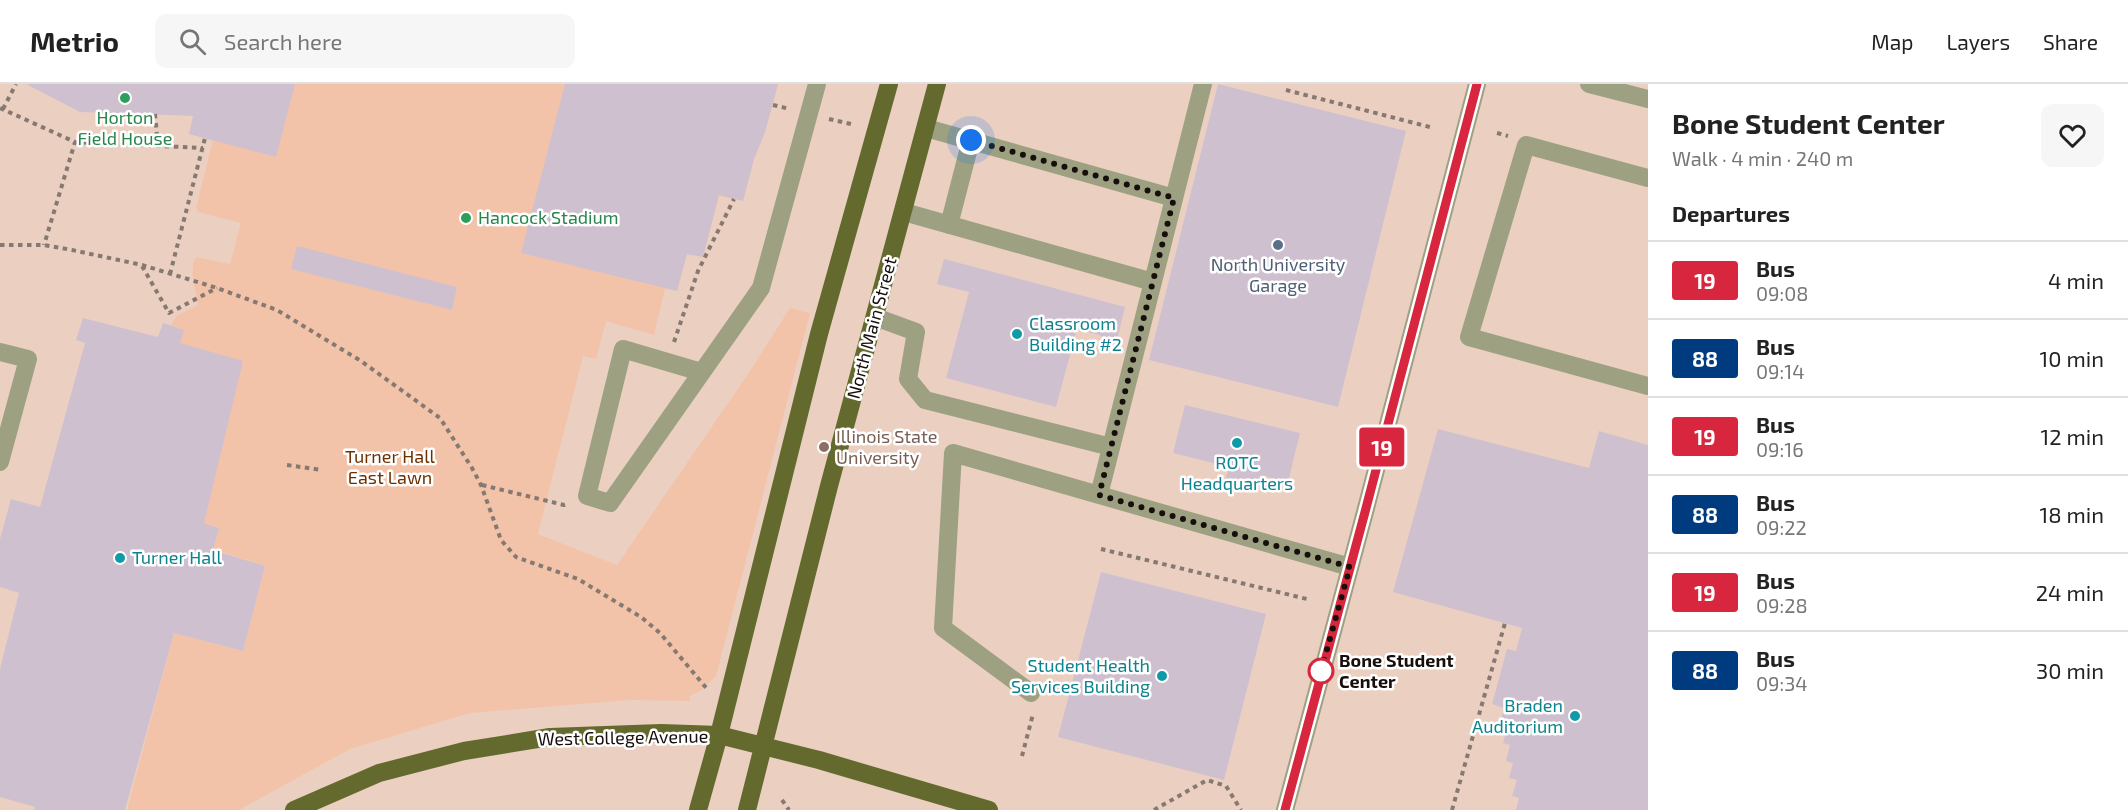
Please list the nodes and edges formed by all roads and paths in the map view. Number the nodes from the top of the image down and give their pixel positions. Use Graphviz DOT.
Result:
graph roads {
  1 [pos="16,84"];
  2 [pos="818,84"];
  3 [pos="889,84"];
  4 [pos="937,84"];
  5 [pos="1203,84"];
  6 [pos="1477,84"];
  7 [pos="1589,84"];
  8 [pos="1286,90"];
  9 [pos="1648,97"];
  10 [pos="1,109"];
  11 [pos="155,114"];
  12 [pos="1430,127"];
  13 [pos="926,128"];
  14 [pos="205,138"];
  15 [pos="971,140"];
  16 [pos="75,142"];
  17 [pos="158,145"];
  18 [pos="203,147"];
  19 [pos="1648,178"];
  20 [pos="1174,198"];
  21 [pos="734,199"];
  22 [pos="904,212"];
  23 [pos="949,225"];
  24 [pos="0,245"];
  25 [pos="44,245"];
  26 [pos="142,265"];
  27 [pos="170,274"];
  28 [pos="1153,282"];
  29 [pos="218,288"];
  30 [pos="875,317"];
  31 [pos="0,352"];
  32 [pos="669,363"];
  33 [pos="701,372"];
  34 [pos="1648,386"];
  35 [pos="1111,447"];
  36 [pos="0,462"];
  37 [pos="286,465"];
  38 [pos="322,470"];
  39 [pos="481,485"];
  40 [pos="1099,495"];
  41 [pos="587,496"];
  42 [pos="1101,549"];
  43 [pos="1350,567"];
  44 [pos="1307,599"];
  45 [pos="1505,623"];
  46 [pos="709,691"];
  47 [pos="1031,693"];
  48 [pos="719,735"];
  49 [pos="764,746"];
  50 [pos="1022,756"];
  51 [pos="782,800"];
  52 [pos="294,810"];
  53 [pos="698,810"];
  54 [pos="747,810"];
  55 [pos="789,810"];
  56 [pos="989,810"];
  57 [pos="1154,810"];
  58 [pos="1241,810"];
  59 [pos="1285,810"];
  60 [pos="1452,810"];
  1 -- 10 [label="path"];
  2 -- 33 [label="street"];
  3 -- 48 [label="main road"];
  4 -- 13 [label="main road, North Main Street"];
  5 -- 20 [label="street"];
  6 -- 43 [label="street"];
  7 -- 9 [label="street"];
  8 -- 12 [label="path"];
  10 -- 16 [label="path"];
  11 -- 17 [label="path"];
  13 -- 15 [label="street"];
  13 -- 22 [label="main road, North Main Street"];
  14 -- 18 [label="path"];
  15 -- 20 [label="street"];
  15 -- 23 [label="street"];
  16 -- 17 [label="path"];
  16 -- 25 [label="path"];
  17 -- 18 [label="path"];
  18 -- 27 [label="path"];
  19 -- 34 [label="street"];
  20 -- 28 [label="street"];
  21 -- 32 [label="path"];
  22 -- 23 [label="street"];
  22 -- 30 [label="main road, North Main Street"];
  23 -- 28 [label="street"];
  24 -- 25 [label="path"];
  25 -- 26 [label="path"];
  26 -- 27 [label="path"];
  26 -- 29 [label="path"];
  27 -- 29 [label="path"];
  28 -- 35 [label="street"];
  29 -- 39 [label="path"];
  30 -- 35 [label="street"];
  30 -- 49 [label="main road, North Main Street"];
  31 -- 36 [label="street"];
  32 -- 33 [label="street"];
  32 -- 41 [label="street"];
  33 -- 41 [label="street"];
  35 -- 40 [label="street"];
  37 -- 38 [label="path"];
  39 -- 41 [label="path"];
  39 -- 46 [label="path"];
  40 -- 43 [label="street"];
  40 -- 47 [label="street"];
  42 -- 44 [label="path"];
  43 -- 59 [label="street"];
  45 -- 60 [label="path"];
  47 -- 50 [label="path"];
  48 -- 49 [label="main road, West College Avenue"];
  48 -- 52 [label="main road, West College Avenue"];
  48 -- 53 [label="main road"];
  49 -- 54 [label="main road, North Main Street"];
  49 -- 56 [label="main road, West College Avenue"];
  51 -- 55 [label="path"];
  57 -- 58 [label="path"];
}
